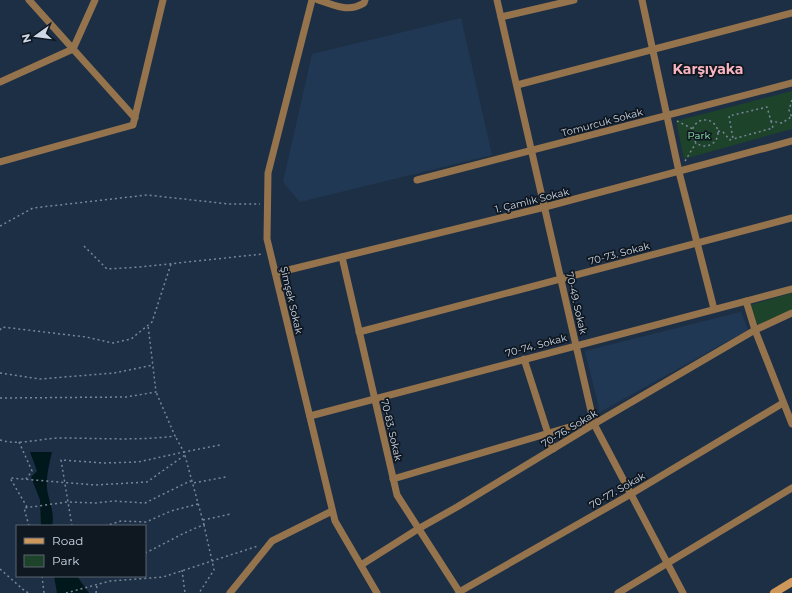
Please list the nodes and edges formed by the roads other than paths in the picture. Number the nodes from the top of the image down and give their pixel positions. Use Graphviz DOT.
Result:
graph roads {
  1 [pos="29,0"];
  2 [pos="95,0"];
  3 [pos="163,0"];
  4 [pos="312,0"];
  5 [pos="318,0"];
  6 [pos="365,0"];
  7 [pos="497,0"];
  8 [pos="574,0"];
  9 [pos="642,0"];
  10 [pos="792,13"];
  11 [pos="501,17"];
  12 [pos="73,49"];
  13 [pos="653,49"];
  14 [pos="0,73"];
  15 [pos="3,81"];
  16 [pos="792,83"];
  17 [pos="516,85"];
  18 [pos="667,116"];
  19 [pos="135,118"];
  20 [pos="792,141"];
  21 [pos="532,151"];
  22 [pos="0,162"];
  23 [pos="679,172"];
  24 [pos="417,180"];
  25 [pos="545,208"];
  26 [pos="792,218"];
  27 [pos="697,243"];
  28 [pos="342,257"];
  29 [pos="276,273"];
  30 [pos="561,279"];
  31 [pos="792,289"];
  32 [pos="746,301"];
  33 [pos="714,309"];
  34 [pos="792,314"];
  35 [pos="755,330"];
  36 [pos="359,332"];
  37 [pos="576,345"];
  38 [pos="524,359"];
  39 [pos="375,399"];
  40 [pos="783,404"];
  41 [pos="310,416"];
  42 [pos="594,422"];
  43 [pos="792,424"];
  44 [pos="547,434"];
  45 [pos="553,449"];
  46 [pos="393,479"];
  47 [pos="792,488"];
  48 [pos="631,494"];
  49 [pos="332,511"];
  50 [pos="418,528"];
  51 [pos="668,564"];
  52 [pos="361,565"];
  53 [pos="792,582"];
  54 [pos="230,593"];
  55 [pos="377,593"];
  56 [pos="460,593"];
  57 [pos="618,593"];
  58 [pos="683,593"];
  59 [pos="774,593"];
  1 -- 12 [label="street"];
  2 -- 12 [label="street"];
  3 -- 19 [label="street"];
  4 -- 29 [label="street, Şimşek Sokak"];
  5 -- 6 [label="street"];
  7 -- 11 [label="street, 70-49. Sokak"];
  8 -- 11 [label="street"];
  9 -- 13 [label="street"];
  10 -- 13 [label="street"];
  11 -- 17 [label="street, 70-49. Sokak"];
  12 -- 15 [label="street"];
  12 -- 19 [label="street"];
  13 -- 17 [label="street"];
  13 -- 18 [label="street"];
  14 -- 15 [label="street"];
  16 -- 18 [label="street, Tomurcuk Sokak"];
  17 -- 21 [label="street, 70-49. Sokak"];
  18 -- 21 [label="street, Tomurcuk Sokak"];
  18 -- 23 [label="street"];
  19 -- 22 [label="street"];
  20 -- 23 [label="street, 1. Çamlık Sokak"];
  21 -- 24 [label="street, Tomurcuk Sokak"];
  21 -- 25 [label="street, 70-49. Sokak"];
  23 -- 25 [label="street, 1. Çamlık Sokak"];
  23 -- 27 [label="street"];
  25 -- 28 [label="street, 1. Çamlık Sokak"];
  25 -- 30 [label="street, 70-49. Sokak"];
  26 -- 27 [label="street, 70-73. Sokak"];
  27 -- 30 [label="street, 70-73. Sokak"];
  27 -- 33 [label="street"];
  28 -- 29 [label="street, 1. Çamlık Sokak"];
  28 -- 36 [label="street, 70-83. Sokak"];
  29 -- 41 [label="street, Şimşek Sokak"];
  30 -- 36 [label="street, 70-73. Sokak"];
  30 -- 37 [label="street, 70-49. Sokak"];
  31 -- 32 [label="street, 70-74. Sokak"];
  32 -- 33 [label="street, 70-74. Sokak"];
  32 -- 35 [label="street"];
  33 -- 37 [label="street, 70-74. Sokak"];
  34 -- 35 [label="street, 70-76. Sokak"];
  35 -- 40 [label="street"];
  35 -- 42 [label="street, 70-76. Sokak"];
  36 -- 39 [label="street, 70-83. Sokak"];
  37 -- 38 [label="street, 70-74. Sokak"];
  37 -- 42 [label="street, 70-49. Sokak"];
  38 -- 39 [label="street, 70-74. Sokak"];
  38 -- 44 [label="street"];
  39 -- 41 [label="street, 70-74. Sokak"];
  39 -- 46 [label="street, 70-83. Sokak"];
  40 -- 43 [label="street"];
  40 -- 48 [label="street, 70-77. Sokak"];
  41 -- 49 [label="street, Şimşek Sokak"];
  42 -- 44 [label="street"];
  42 -- 45 [label="street, 70-76. Sokak"];
  42 -- 48 [label="street, 70-49. Sokak"];
  44 -- 45 [label="street"];
  44 -- 46 [label="street"];
  45 -- 50 [label="street, 70-76. Sokak"];
  46 -- 50 [label="street, 70-83. Sokak"];
  47 -- 51 [label="street"];
  48 -- 51 [label="street, 70-49. Sokak"];
  48 -- 56 [label="street, 70-77. Sokak"];
  49 -- 52 [label="street, Şimşek Sokak"];
  49 -- 54 [label="street"];
  50 -- 52 [label="street, 70-76. Sokak"];
  50 -- 56 [label="street, 70-83. Sokak"];
  51 -- 57 [label="street"];
  51 -- 58 [label="street, 70-49. Sokak"];
  52 -- 55 [label="street, Şimşek Sokak"];
  53 -- 59 [label="street"];
}
